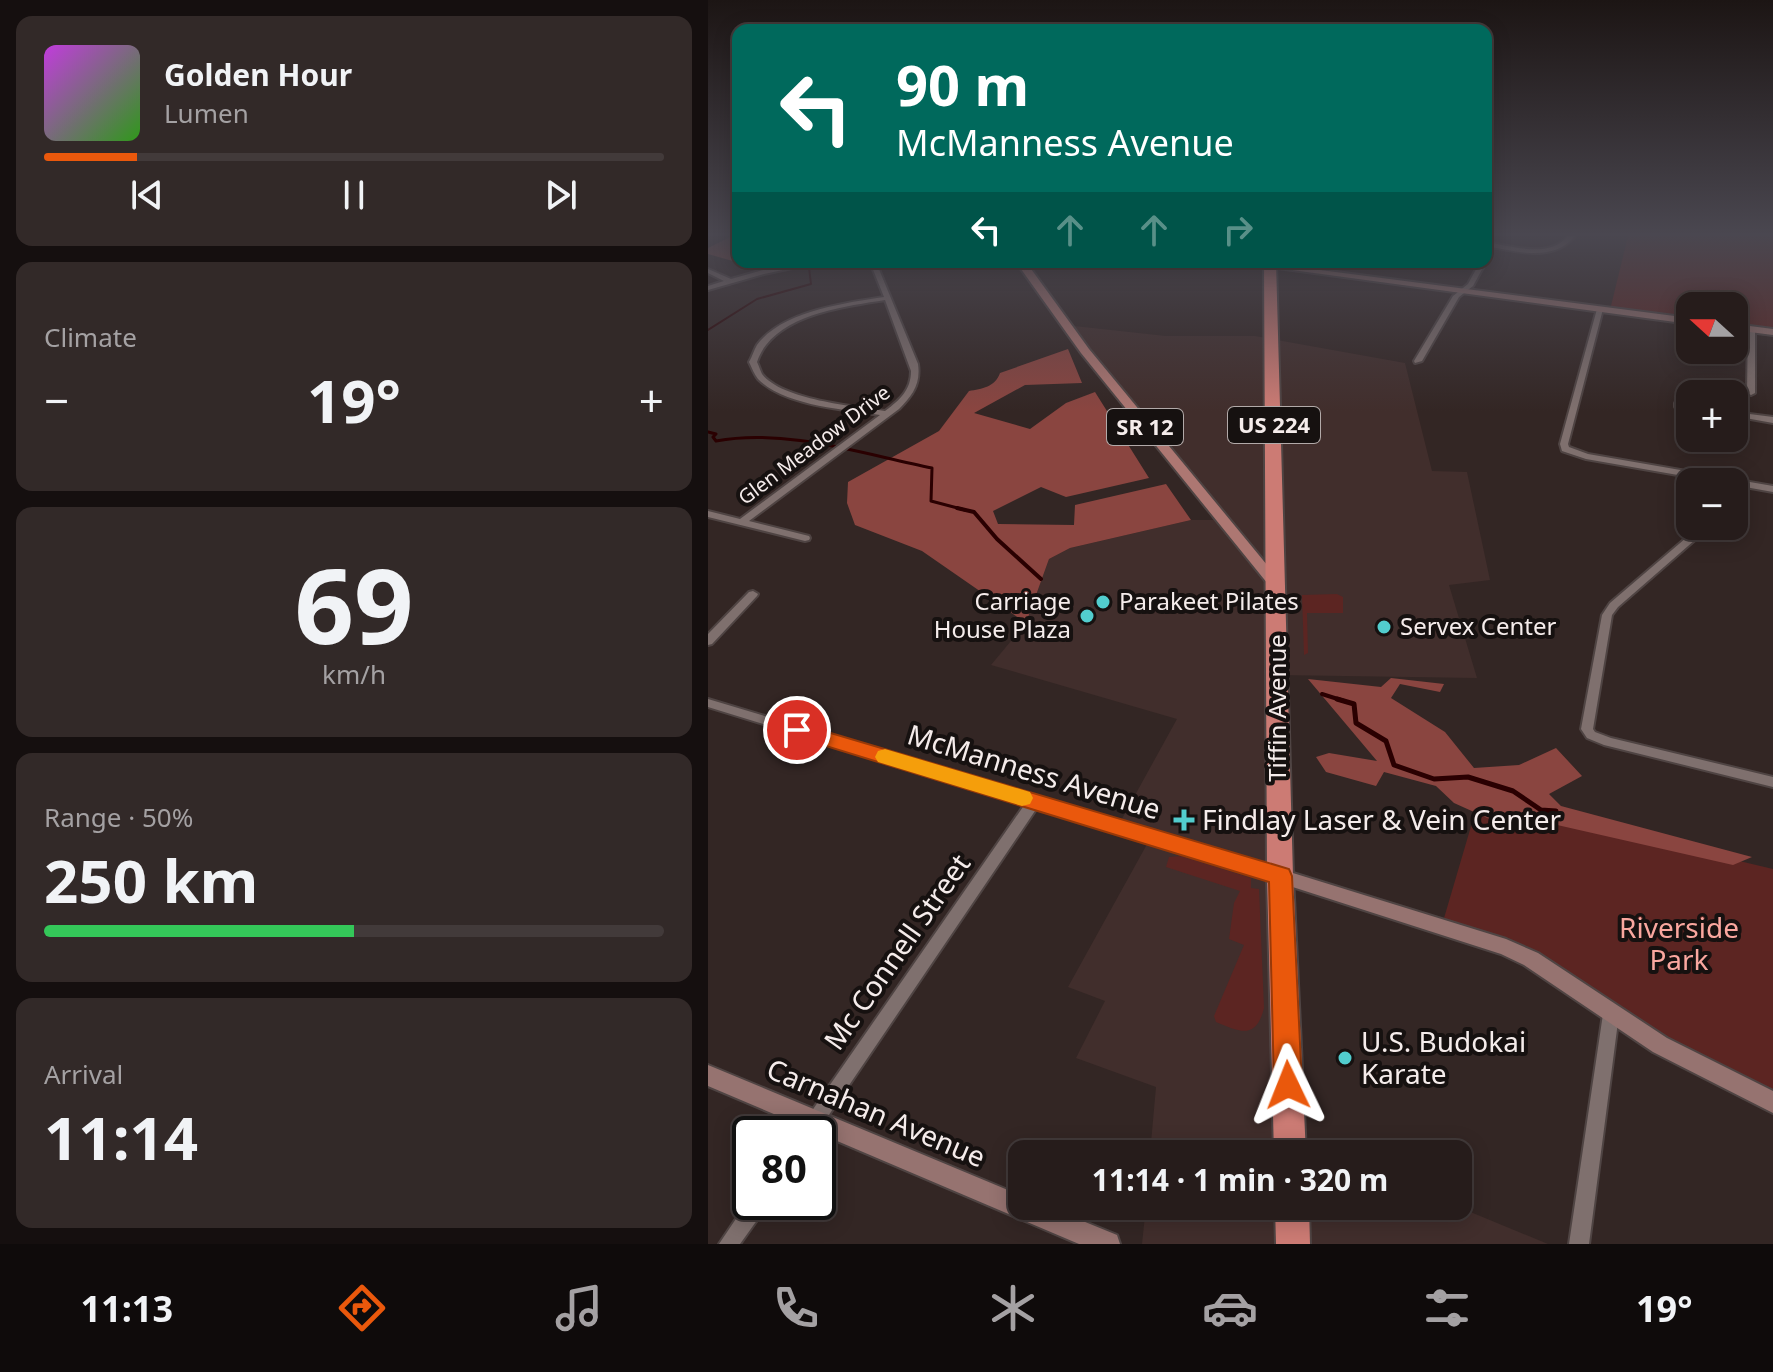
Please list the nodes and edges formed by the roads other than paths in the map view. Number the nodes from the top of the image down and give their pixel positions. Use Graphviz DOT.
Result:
graph roads {
  1 [pos="886,294"];
  2 [pos="1044,294"];
  3 [pos="1271,294"];
  4 [pos="1459,294"];
  5 [pos="1493,294"];
  6 [pos="888,298"];
  7 [pos="1600,309"];
  8 [pos="1676,319"];
  9 [pos="1748,329"];
  10 [pos="1751,329"];
  11 [pos="1773,332"];
  12 [pos="1418,361"];
  13 [pos="1751,393"];
  14 [pos="887,414"];
  15 [pos="1748,416"];
  16 [pos="1773,420"];
  17 [pos="1676,473"];
  18 [pos="1748,485"];
  19 [pos="1773,489"];
  20 [pos="708,514"];
  21 [pos="742,522"];
  22 [pos="805,538"];
  23 [pos="1690,540"];
  24 [pos="1277,586"];
  25 [pos="753,594"];
  26 [pos="708,641"];
  27 [pos="708,703"];
  28 [pos="1773,782"];
  29 [pos="1034,802"];
  30 [pos="1280,876"];
  31 [pos="1611,1014"];
  32 [pos="708,1075"];
  33 [pos="1773,1102"];
  34 [pos="789,1116"];
  35 [pos="819,1116"];
  36 [pos="836,1137"];
  37 [pos="1289,1140"];
  38 [pos="746,1220"];
  39 [pos="1292,1220"];
  40 [pos="729,1244"];
  41 [pos="1108,1244"];
  42 [pos="1293,1244"];
  43 [pos="1579,1244"];
  1 -- 6 [label="street, Glen Meadow Drive"];
  2 -- 24 [label="main road, SR 12"];
  3 -- 24 [label="highway, Tiffin Avenue / US 224"];
  4 -- 12 [label="street"];
  5 -- 7 [label="street"];
  6 -- 14 [label="street, Glen Meadow Drive"];
  6 -- 14 [label="street"];
  7 -- 8 [label="street"];
  7 -- 17 [label="street"];
  9 -- 10 [label="street"];
  10 -- 11 [label="street"];
  10 -- 13 [label="street"];
  14 -- 21 [label="street, Glen Meadow Drive"];
  15 -- 16 [label="street"];
  18 -- 19 [label="street"];
  20 -- 21 [label="street"];
  21 -- 22 [label="street"];
  23 -- 28 [label="street"];
  24 -- 30 [label="highway, Tiffin Avenue / US 224"];
  25 -- 26 [label="street"];
  27 -- 29 [label="street, McManness Avenue"];
  29 -- 30 [label="street, McManness Avenue"];
  29 -- 35 [label="street, Mc Connell Street"];
  30 -- 31 [label="street, McManness Avenue"];
  30 -- 37 [label="highway, Tiffin Avenue / US 224"];
  31 -- 33 [label="street, McManness Avenue"];
  31 -- 43 [label="street"];
  32 -- 34 [label="street, Carnahan Avenue"];
  36 -- 41 [label="street, Carnahan Avenue"];
  38 -- 40 [label="street"];
  39 -- 42 [label="highway"];
}
